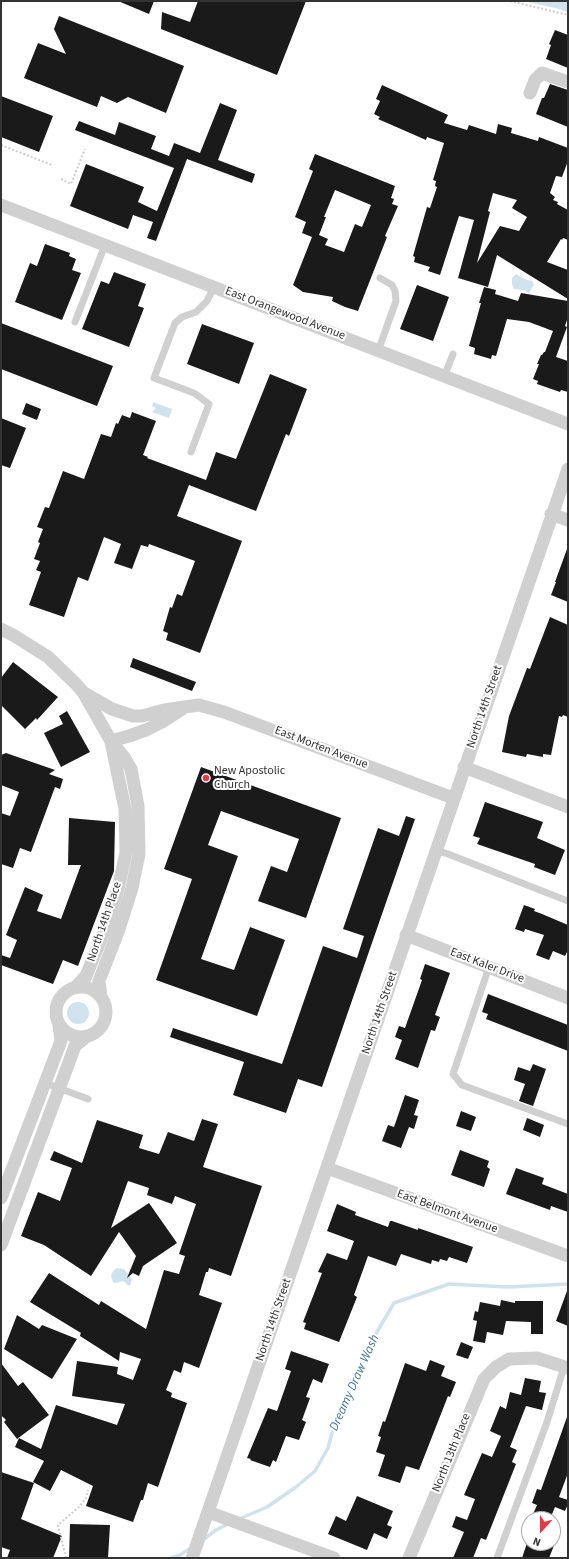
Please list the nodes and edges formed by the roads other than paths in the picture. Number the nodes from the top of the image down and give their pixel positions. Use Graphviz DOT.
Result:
graph roads {
  1 [pos="568,82"];
  2 [pos="530,93"];
  3 [pos="1,204"];
  4 [pos="105,245"];
  5 [pos="380,278"];
  6 [pos="214,287"];
  7 [pos="75,322"];
  8 [pos="378,351"];
  9 [pos="453,354"];
  10 [pos="444,376"];
  11 [pos="568,424"];
  12 [pos="191,452"];
  13 [pos="568,469"];
  14 [pos="551,514"];
  15 [pos="568,520"];
  16 [pos="1,629"];
  17 [pos="83,692"];
  18 [pos="187,706"];
  19 [pos="111,741"];
  20 [pos="464,767"];
  21 [pos="454,798"];
  22 [pos="568,807"];
  23 [pos="435,850"];
  24 [pos="568,901"];
  25 [pos="406,935"];
  26 [pos="489,967"];
  27 [pos="75,988"];
  28 [pos="101,997"];
  29 [pos="568,998"];
  30 [pos="59,1025"];
  31 [pos="86,1037"];
  32 [pos="45,1083"];
  33 [pos="59,1088"];
  34 [pos="88,1100"];
  35 [pos="568,1124"];
  36 [pos="327,1168"];
  37 [pos="1,1198"];
  38 [pos="1,1246"];
  39 [pos="568,1256"];
  40 [pos="566,1367"];
  41 [pos="208,1512"];
  42 [pos="192,1558"];
  43 [pos="334,1558"];
  44 [pos="409,1558"];
  45 [pos="497,1558"];
  1 -- 2 [label="street"];
  3 -- 4 [label="street, East Orangewood Avenue"];
  4 -- 6 [label="street, East Orangewood Avenue"];
  4 -- 7 [label="lane"];
  5 -- 8 [label="lane"];
  6 -- 8 [label="street, East Orangewood Avenue"];
  6 -- 12 [label="lane"];
  8 -- 10 [label="street, East Orangewood Avenue"];
  9 -- 10 [label="lane"];
  10 -- 11 [label="street, East Orangewood Avenue"];
  13 -- 14 [label="street, North 14th Street"];
  14 -- 15 [label="street"];
  14 -- 20 [label="street, North 14th Street"];
  16 -- 17 [label="street, East Morten Avenue"];
  17 -- 18 [label="street, East Morten Avenue"];
  17 -- 19 [label="street, East Morten Avenue"];
  18 -- 19 [label="street"];
  18 -- 21 [label="street, East Morten Avenue"];
  19 -- 27 [label="street, North 14th Place"];
  19 -- 28 [label="street, North 14th Place"];
  20 -- 21 [label="street, North 14th Street"];
  20 -- 22 [label="street"];
  21 -- 23 [label="street, North 14th Street"];
  23 -- 24 [label="lane"];
  23 -- 25 [label="street, North 14th Street"];
  25 -- 26 [label="street, East Kaler Drive"];
  25 -- 36 [label="street, North 14th Street"];
  26 -- 29 [label="street, East Kaler Drive"];
  26 -- 35 [label="lane"];
  27 -- 28 [label="street"];
  27 -- 30 [label="street, North 14th Place"];
  28 -- 31 [label="street, North 14th Place"];
  30 -- 31 [label="street"];
  30 -- 32 [label="street, North 14th Place"];
  31 -- 33 [label="street, North 14th Place"];
  32 -- 33 [label="lane"];
  32 -- 37 [label="street, North 14th Place"];
  33 -- 34 [label="lane"];
  33 -- 38 [label="street, North 14th Place"];
  36 -- 39 [label="street, East Belmont Avenue"];
  36 -- 41 [label="street, North 14th Street"];
  40 -- 44 [label="street, North 13th Place"];
  40 -- 45 [label="lane"];
  41 -- 42 [label="street, North 14th Street"];
  41 -- 43 [label="street"];
}
